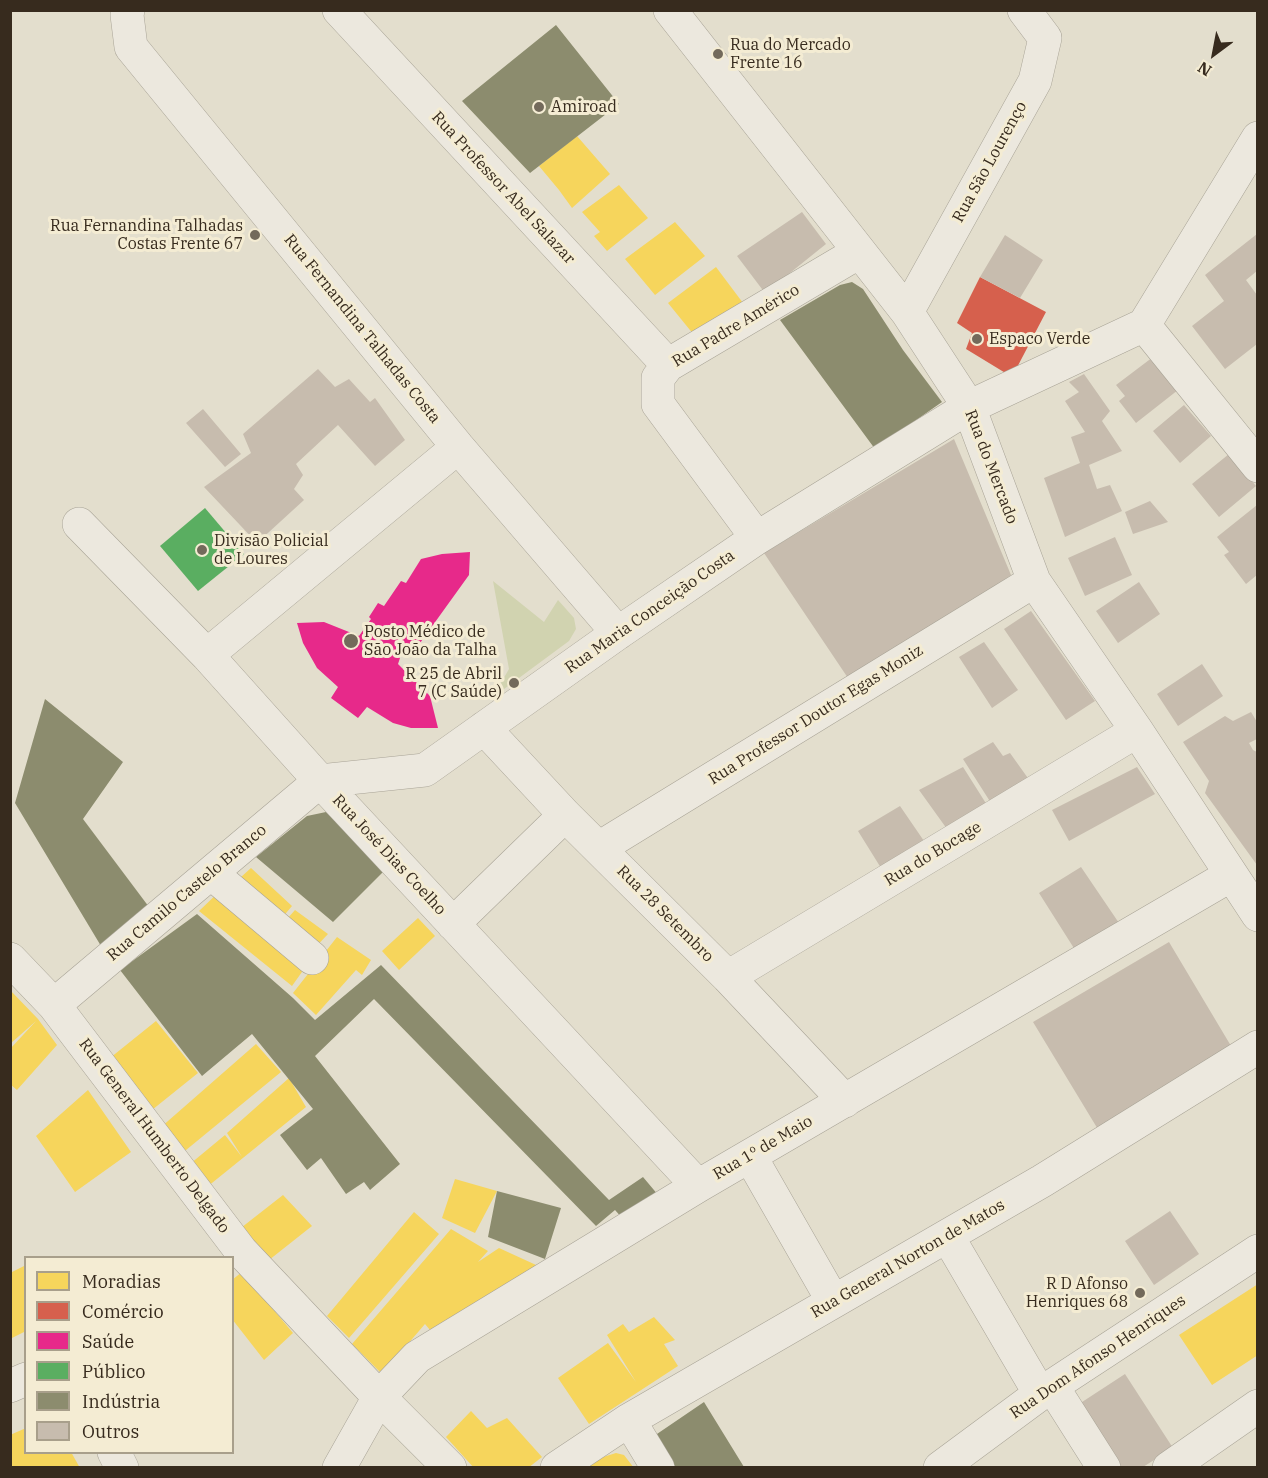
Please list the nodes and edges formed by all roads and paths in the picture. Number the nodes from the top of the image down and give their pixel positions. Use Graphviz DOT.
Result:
graph roads {
  1 [pos="339,10"];
  2 [pos="670,10"];
  3 [pos="1024,10"];
  4 [pos="126,12"];
  5 [pos="1257,138"];
  6 [pos="859,252"];
  7 [pos="907,312"];
  8 [pos="1144,325"];
  9 [pos="668,365"];
  10 [pos="969,407"];
  11 [pos="458,447"];
  12 [pos="1257,466"];
  13 [pos="79,524"];
  14 [pos="757,538"];
  15 [pos="1034,581"];
  16 [pos="618,633"];
  17 [pos="207,655"];
  18 [pos="484,728"];
  19 [pos="1137,731"];
  20 [pos="321,781"];
  21 [pos="565,815"];
  22 [pos="599,848"];
  23 [pos="211,873"];
  24 [pos="1231,875"];
  25 [pos="1257,915"];
  26 [pos="453,924"];
  27 [pos="312,958"];
  28 [pos="10,959"];
  29 [pos="728,977"];
  30 [pos="54,1005"];
  31 [pos="1257,1047"];
  32 [pos="845,1101"];
  33 [pos="750,1156"];
  34 [pos="698,1186"];
  35 [pos="948,1237"];
  36 [pos="1257,1251"];
  37 [pos="833,1301"];
  38 [pos="24,1380"];
  39 [pos="10,1386"];
  40 [pos="1046,1390"];
  41 [pos="379,1397"];
  42 [pos="1257,1406"];
  43 [pos="629,1420"];
  44 [pos="339,1467"];
  45 [pos="450,1467"];
  46 [pos="557,1467"];
  47 [pos="658,1467"];
  48 [pos="940,1467"];
  49 [pos="1104,1467"];
  50 [pos="1170,1467"];
  1 -- 9 [label="street, Rua Professor Abel Salazar"];
  2 -- 6 [label="street, Rua do Mercado"];
  3 -- 7 [label="street, Rua São Lourenço"];
  4 -- 11 [label="street, Rua Fernandina Talhadas Costa"];
  5 -- 8 [label="street"];
  6 -- 7 [label="street, Rua do Mercado"];
  6 -- 9 [label="street, Rua Padre Américo"];
  7 -- 10 [label="street, Rua do Mercado"];
  8 -- 10 [label="street, Rua Maria Conceição Costa"];
  8 -- 12 [label="street"];
  9 -- 14 [label="street, Rua Padre Américo"];
  10 -- 14 [label="street, Rua Maria Conceição Costa"];
  10 -- 15 [label="street, Rua do Mercado"];
  11 -- 16 [label="street, Rua Fernandina Talhadas Costa"];
  11 -- 17 [label="street"];
  13 -- 17 [label="street, Rua José Dias Coelho"];
  14 -- 16 [label="street, Rua Maria Conceição Costa"];
  15 -- 19 [label="street, Rua do Mercado"];
  15 -- 22 [label="street, Rua Professor Doutor Egas Moniz"];
  16 -- 18 [label="street, Rua Maria Conceição Costa"];
  17 -- 20 [label="street, Rua José Dias Coelho"];
  18 -- 20 [label="street, Rua Maria Conceição Costa"];
  18 -- 21 [label="street, Rua 28 Setembro"];
  19 -- 24 [label="street, Rua do Mercado"];
  19 -- 29 [label="street, Rua do Bocage"];
  20 -- 23 [label="street, Rua Camilo Castelo Branco"];
  20 -- 26 [label="street, Rua José Dias Coelho"];
  21 -- 22 [label="street, Rua 28 Setembro"];
  21 -- 26 [label="street"];
  22 -- 29 [label="street, Rua 28 Setembro"];
  23 -- 27 [label="street"];
  23 -- 30 [label="street, Rua Camilo Castelo Branco"];
  24 -- 25 [label="street, Rua do Mercado"];
  24 -- 32 [label="street, Rua 1º de Maio"];
  26 -- 34 [label="street, Rua José Dias Coelho"];
  28 -- 30 [label="street, Rua General Humberto Delgado"];
  29 -- 32 [label="street, Rua 28 Setembro"];
  30 -- 41 [label="street, Rua General Humberto Delgado"];
  31 -- 35 [label="street, Rua General Norton de Matos"];
  32 -- 33 [label="street, Rua 1º de Maio"];
  33 -- 34 [label="street, Rua 1º de Maio"];
  33 -- 37 [label="street"];
  34 -- 41 [label="street, Rua 1º de Maio"];
  35 -- 37 [label="street, Rua General Norton de Matos"];
  35 -- 40 [label="street"];
  36 -- 40 [label="street, Rua Dom Afonso Henriques"];
  37 -- 43 [label="street, Rua General Norton de Matos"];
  38 -- 39 [label="street"];
  40 -- 48 [label="street, Rua Dom Afonso Henriques"];
  40 -- 49 [label="street"];
  41 -- 44 [label="street, Rua 1º de Maio"];
  41 -- 45 [label="street, Rua General Humberto Delgado"];
  42 -- 50 [label="street"];
  43 -- 46 [label="street, Rua General Norton de Matos"];
  43 -- 47 [label="street"];
}
